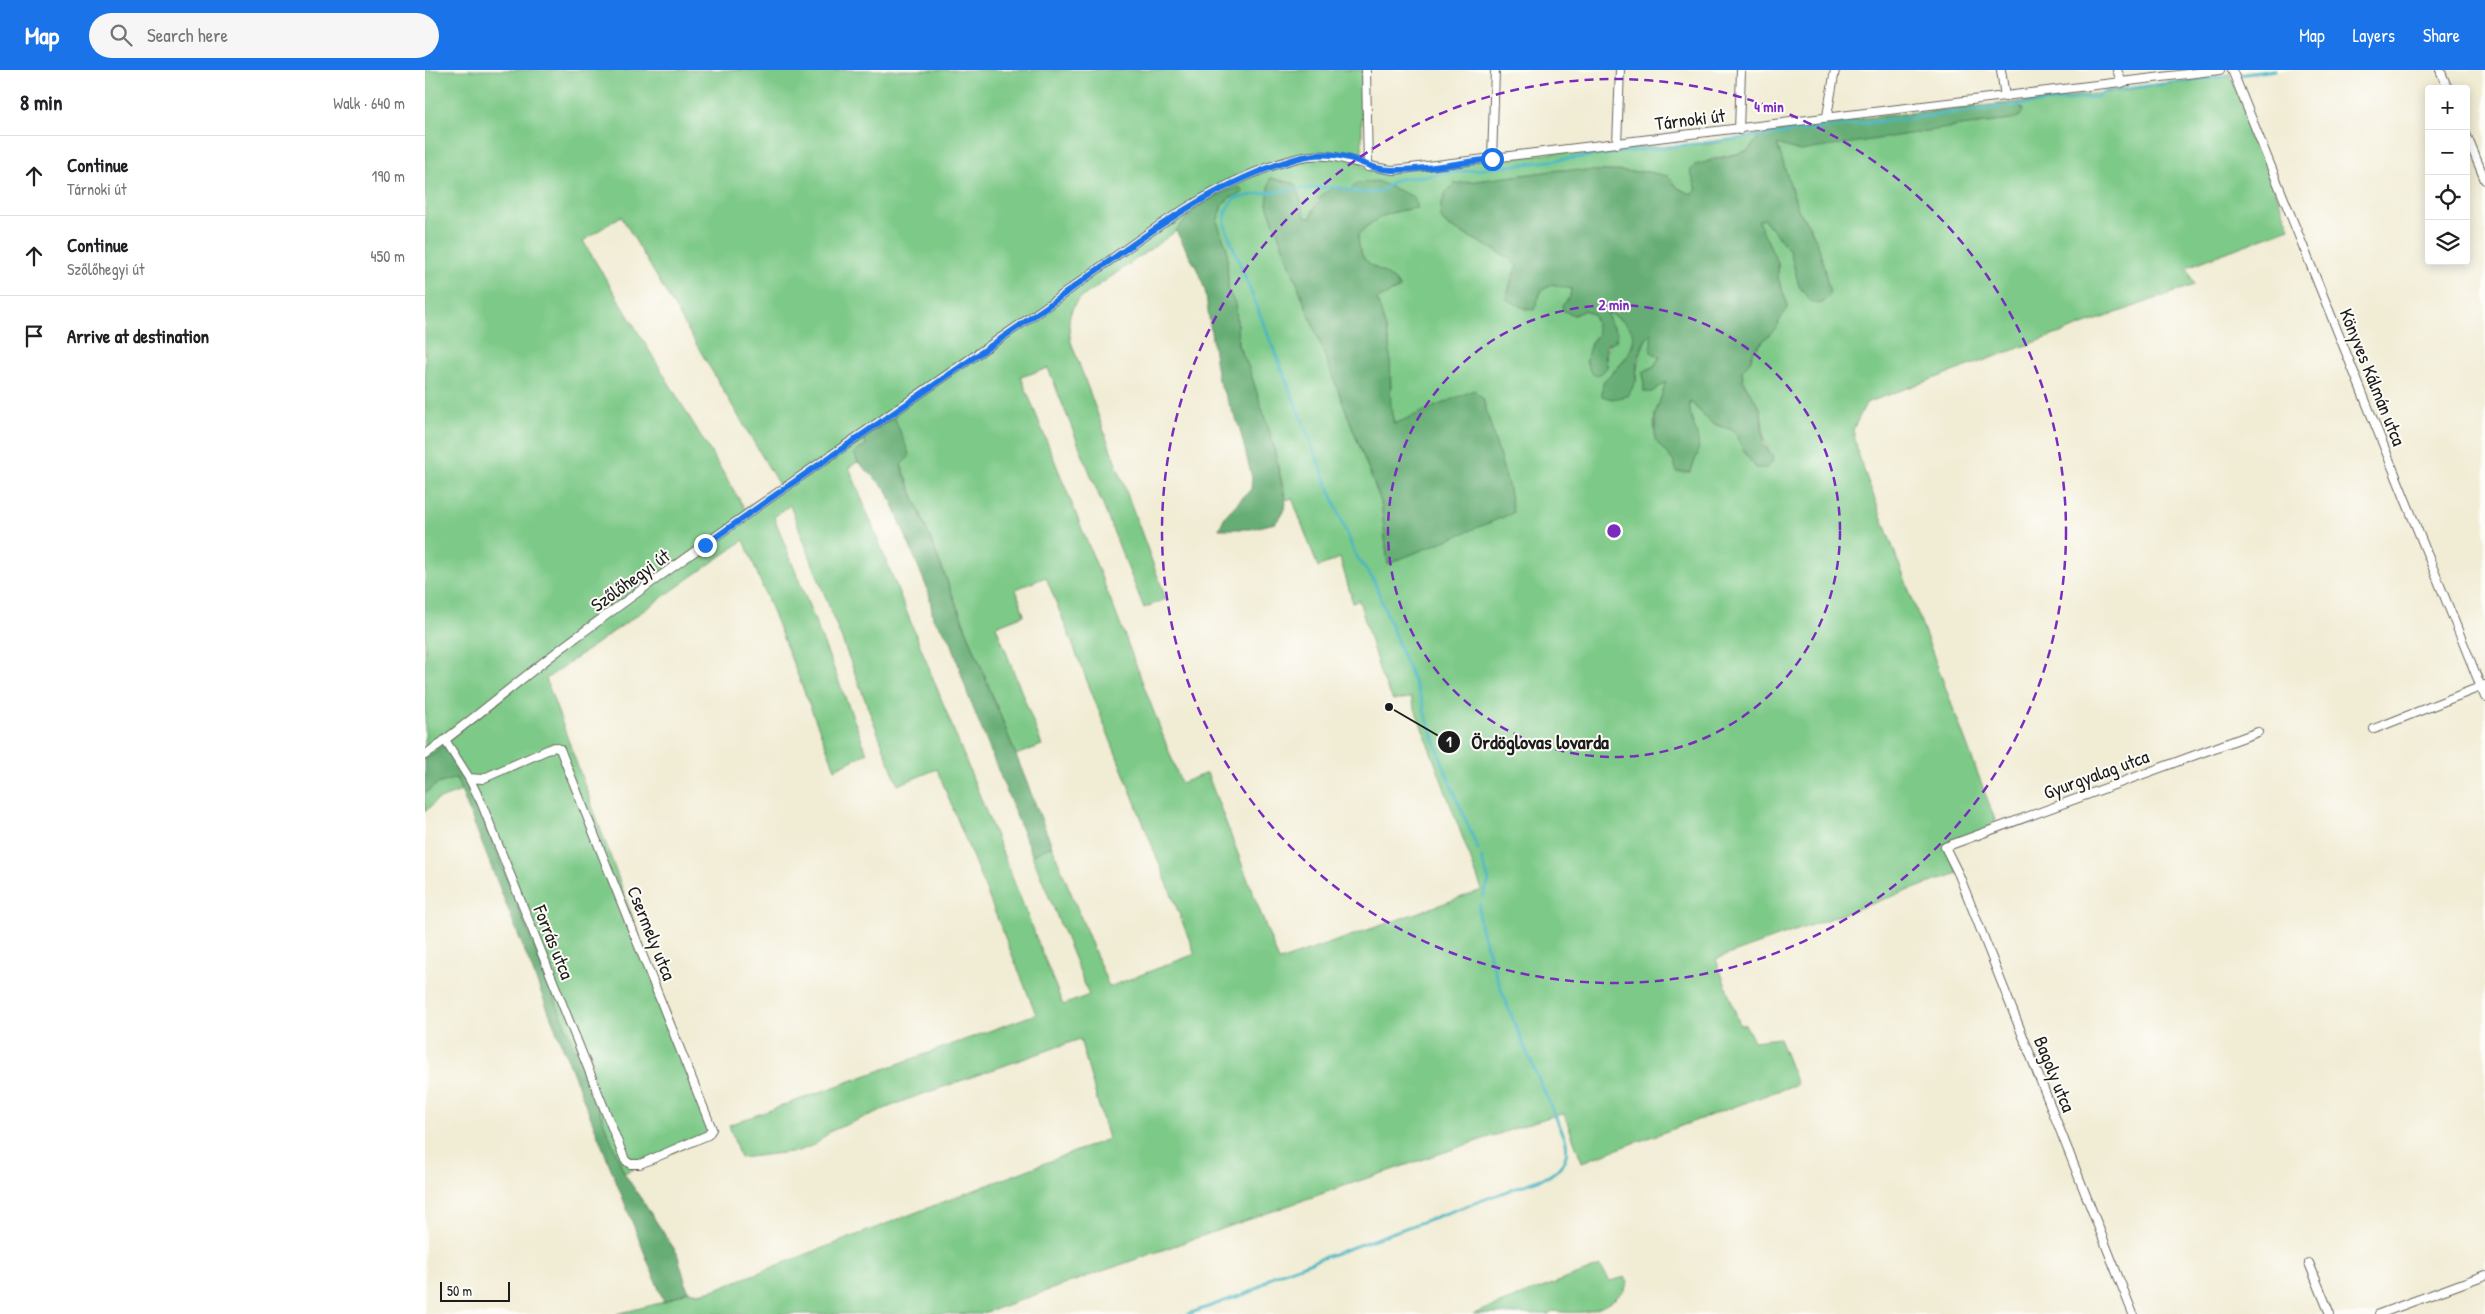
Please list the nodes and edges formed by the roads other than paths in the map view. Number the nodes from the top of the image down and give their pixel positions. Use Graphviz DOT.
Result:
graph roads {
  1 [pos="1366,70"];
  2 [pos="1495,70"];
  3 [pos="1620,70"];
  4 [pos="1741,70"];
  5 [pos="1835,70"];
  6 [pos="2001,70"];
  7 [pos="2117,70"];
  8 [pos="2220,70"];
  9 [pos="2232,70"];
  10 [pos="2440,70"];
  11 [pos="2122,83"];
  12 [pos="2446,85"];
  13 [pos="2005,97"];
  14 [pos="1827,116"];
  15 [pos="1739,130"];
  16 [pos="1617,144"];
  17 [pos="2470,144"];
  18 [pos="1492,159"];
  19 [pos="1368,167"];
  20 [pos="2485,180"];
  21 [pos="1230,185"];
  22 [pos="2483,686"];
  23 [pos="2485,697"];
  24 [pos="2374,729"];
  25 [pos="2258,732"];
  26 [pos="445,740"];
  27 [pos="425,755"];
  28 [pos="469,778"];
  29 [pos="1945,847"];
  30 [pos="625,1160"];
  31 [pos="2309,1262"];
  32 [pos="2485,1275"];
  33 [pos="2133,1314"];
  34 [pos="2329,1314"];
  35 [pos="2379,1314"];
  1 -- 19 [label="street"];
  2 -- 18 [label="street"];
  3 -- 16 [label="street"];
  4 -- 15 [label="street"];
  5 -- 14 [label="street"];
  6 -- 13 [label="street"];
  7 -- 11 [label="street"];
  8 -- 11 [label="street, Tárnoki út"];
  9 -- 22 [label="street, Könyves Kálmán utca"];
  10 -- 12 [label="street"];
  11 -- 13 [label="street, Tárnoki út"];
  13 -- 14 [label="street, Tárnoki út"];
  14 -- 15 [label="street, Tárnoki út"];
  15 -- 16 [label="street, Tárnoki út"];
  16 -- 18 [label="street, Tárnoki út"];
  17 -- 20 [label="street"];
  18 -- 19 [label="street, Tárnoki út"];
  19 -- 21 [label="street, Tárnoki út"];
  21 -- 26 [label="street, Szőlőhegyi út"];
  22 -- 23 [label="street, Könyves Kálmán utca"];
  22 -- 24 [label="street"];
  25 -- 29 [label="street, Gyurgyalag utca"];
  26 -- 27 [label="street, Szőlőhegyi út"];
  26 -- 28 [label="street, Forrás utca"];
  28 -- 30 [label="street, Forrás utca"];
  28 -- 30 [label="street, Csermely utca"];
  29 -- 33 [label="street, Bagoly utca"];
  31 -- 34 [label="street"];
  32 -- 35 [label="street"];
}
